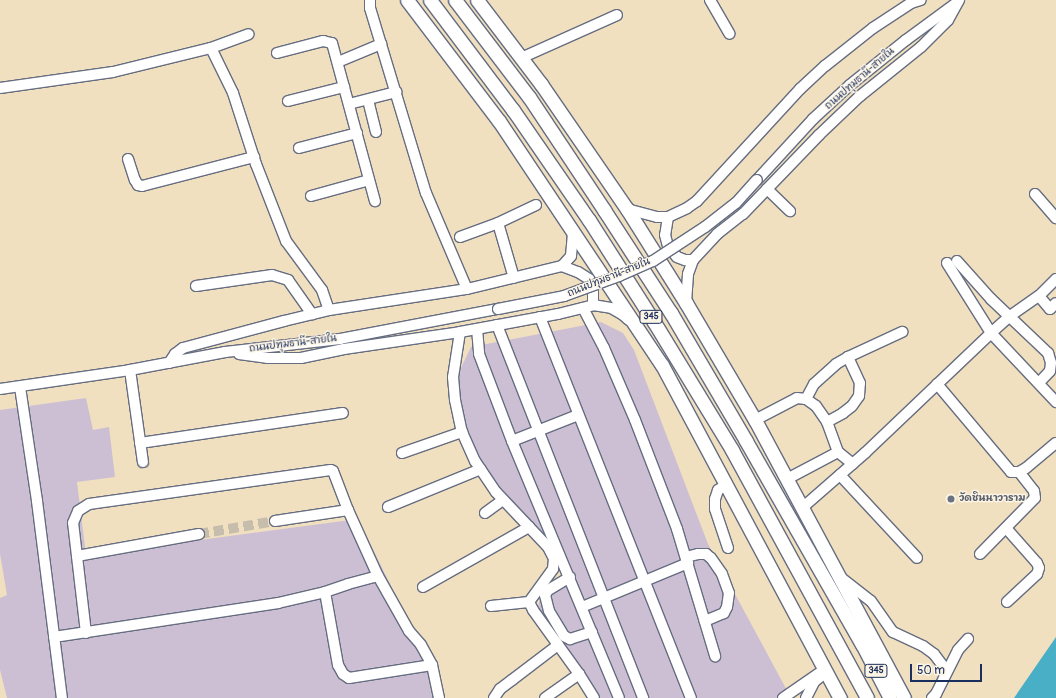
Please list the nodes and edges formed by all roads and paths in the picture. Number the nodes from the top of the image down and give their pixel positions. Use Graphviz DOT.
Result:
graph roads {
  1 [pos="370,0"];
  2 [pos="407,0"];
  3 [pos="419,0"];
  4 [pos="430,0"];
  5 [pos="455,0"];
  6 [pos="477,0"];
  7 [pos="710,0"];
  8 [pos="921,0"];
  9 [pos="958,1"];
  10 [pos="910,2"];
  11 [pos="617,15"];
  12 [pos="426,25"];
  13 [pos="249,34"];
  14 [pos="730,34"];
  15 [pos="381,44"];
  16 [pos="211,48"];
  17 [pos="277,53"];
  18 [pos="521,58"];
  19 [pos="338,62"];
  20 [pos="344,87"];
  21 [pos="0,88"];
  22 [pos="396,92"];
  23 [pos="368,100"];
  24 [pos="288,101"];
  25 [pos="349,104"];
  26 [pos="376,132"];
  27 [pos="356,133"];
  28 [pos="300,148"];
  29 [pos="254,158"];
  30 [pos="128,159"];
  31 [pos="369,180"];
  32 [pos="767,189"];
  33 [pos="1035,194"];
  34 [pos="311,196"];
  35 [pos="375,201"];
  36 [pos="536,205"];
  37 [pos="627,209"];
  38 [pos="790,211"];
  39 [pos="668,217"];
  40 [pos="1056,218"];
  41 [pos="498,223"];
  42 [pos="573,230"];
  43 [pos="460,237"];
  44 [pos="693,260"];
  45 [pos="957,261"];
  46 [pos="947,263"];
  47 [pos="562,266"];
  48 [pos="514,278"];
  49 [pos="1056,279"];
  50 [pos="196,286"];
  51 [pos="467,288"];
  52 [pos="1039,296"];
  53 [pos="686,303"];
  54 [pos="593,305"];
  55 [pos="583,308"];
  56 [pos="1054,309"];
  57 [pos="329,310"];
  58 [pos="312,314"];
  59 [pos="1010,316"];
  60 [pos="540,317"];
  61 [pos="497,325"];
  62 [pos="477,329"];
  63 [pos="460,332"];
  64 [pos="902,332"];
  65 [pos="642,333"];
  66 [pos="990,333"];
  67 [pos="706,338"];
  68 [pos="225,352"];
  69 [pos="848,357"];
  70 [pos="169,363"];
  71 [pos="662,365"];
  72 [pos="130,370"];
  73 [pos="1039,383"];
  74 [pos="937,384"];
  75 [pos="20,387"];
  76 [pos="0,389"];
  77 [pos="806,399"];
  78 [pos="1056,402"];
  79 [pos="343,413"];
  80 [pos="578,415"];
  81 [pos="755,420"];
  82 [pos="827,422"];
  83 [pos="538,431"];
  84 [pos="462,432"];
  85 [pos="746,440"];
  86 [pos="512,441"];
  87 [pos="140,443"];
  88 [pos="1056,443"];
  89 [pos="732,450"];
  90 [pos="838,452"];
  91 [pos="402,453"];
  92 [pos="143,462"];
  93 [pos="853,464"];
  94 [pos="481,469"];
  95 [pos="1019,472"];
  96 [pos="840,476"];
  97 [pos="787,479"];
  98 [pos="726,485"];
  99 [pos="503,500"];
  100 [pos="388,507"];
  101 [pos="802,508"];
  102 [pos="348,510"];
  103 [pos="485,513"];
  104 [pos="275,521"];
  105 [pos="529,526"];
  106 [pos="1006,528"];
  107 [pos="199,534"];
  108 [pos="728,548"];
  109 [pos="980,554"];
  110 [pos="77,556"];
  111 [pos="917,558"];
  112 [pos="687,560"];
  113 [pos="837,574"];
  114 [pos="378,576"];
  115 [pos="570,577"];
  116 [pos="644,581"];
  117 [pos="423,587"];
  118 [pos="326,592"];
  119 [pos="604,598"];
  120 [pos="529,602"];
  121 [pos="1007,602"];
  122 [pos="490,606"];
  123 [pos="582,607"];
  124 [pos="705,621"];
  125 [pos="592,632"];
  126 [pos="86,633"];
  127 [pos="54,637"];
  128 [pos="968,638"];
  129 [pos="558,645"];
  130 [pos="715,656"];
  131 [pos="432,665"];
  132 [pos="825,670"];
  133 [pos="947,671"];
  134 [pos="580,674"];
  135 [pos="62,698"];
  136 [pos="439,698"];
  137 [pos="494,698"];
  138 [pos="544,698"];
  139 [pos="594,698"];
  140 [pos="619,698"];
  141 [pos="643,698"];
  142 [pos="691,698"];
  143 [pos="783,698"];
  144 [pos="806,698"];
  145 [pos="840,698"];
  146 [pos="867,698"];
  147 [pos="890,698"];
  148 [pos="904,698"];
  149 [pos="932,698"];
  1 -- 15 [label="street"];
  2 -- 12 [label="main road"];
  3 -- 12 [label="main road"];
  4 -- 89 [label="main road, 345"];
  5 -- 85 [label="main road, 345"];
  6 -- 18 [label="main road"];
  7 -- 14 [label="street"];
  8 -- 10 [label="street"];
  9 -- 32 [label="street"];
  9 -- 68 [label="street, ถนนปทุมธานี-สายใน, bridge"];
  10 -- 39 [label="street"];
  11 -- 18 [label="street"];
  12 -- 42 [label="main road"];
  13 -- 16 [label="street"];
  15 -- 19 [label="street"];
  15 -- 22 [label="street"];
  16 -- 21 [label="street"];
  16 -- 29 [label="street"];
  17 -- 19 [label="street"];
  18 -- 37 [label="main road"];
  19 -- 20 [label="street"];
  20 -- 24 [label="street"];
  20 -- 25 [label="street"];
  22 -- 23 [label="street"];
  22 -- 51 [label="street"];
  23 -- 25 [label="street"];
  23 -- 26 [label="street"];
  25 -- 27 [label="street"];
  27 -- 28 [label="street"];
  27 -- 31 [label="street"];
  29 -- 30 [label="street"];
  29 -- 57 [label="street"];
  31 -- 34 [label="street"];
  31 -- 35 [label="street"];
  32 -- 38 [label="street"];
  32 -- 44 [label="street"];
  33 -- 40 [label="street"];
  36 -- 41 [label="street"];
  37 -- 39 [label="street"];
  37 -- 53 [label="main road"];
  39 -- 44 [label="street"];
  41 -- 43 [label="street"];
  41 -- 48 [label="street"];
  42 -- 47 [label="street"];
  42 -- 65 [label="main road"];
  44 -- 53 [label="street"];
  45 -- 59 [label="street"];
  46 -- 66 [label="street"];
  47 -- 48 [label="street, ถนนปทุมธานี-สายใน"];
  47 -- 54 [label="street"];
  48 -- 51 [label="street, ถนนปทุมธานี-สายใน"];
  49 -- 52 [label="street"];
  50 -- 58 [label="street"];
  51 -- 57 [label="street, ถนนปทุมธานี-สายใน"];
  52 -- 56 [label="street"];
  52 -- 59 [label="street"];
  53 -- 67 [label="main road"];
  54 -- 55 [label="street"];
  54 -- 65 [label="street"];
  55 -- 60 [label="street"];
  55 -- 112 [label="street"];
  57 -- 58 [label="street, ถนนปทุมธานี-สายใน"];
  58 -- 70 [label="street, ถนนปทุมธานี-สายใน"];
  59 -- 66 [label="street"];
  59 -- 73 [label="street"];
  60 -- 61 [label="street"];
  60 -- 80 [label="street"];
  61 -- 62 [label="street"];
  61 -- 83 [label="street"];
  62 -- 63 [label="street"];
  62 -- 86 [label="street"];
  63 -- 68 [label="street"];
  63 -- 84 [label="street"];
  64 -- 69 [label="street"];
  65 -- 71 [label="main road"];
  66 -- 73 [label="street"];
  66 -- 74 [label="street"];
  67 -- 81 [label="main road"];
  67 -- 85 [label="main road"];
  68 -- 70 [label="street, ถนนปทุมธานี-สายใน"];
  69 -- 77 [label="street"];
  69 -- 82 [label="street"];
  70 -- 72 [label="street, ถนนปทุมธานี-สายใน"];
  71 -- 89 [label="main road"];
  71 -- 98 [label="main road"];
  72 -- 75 [label="street, ถนนปทุมธานี-สายใน"];
  72 -- 87 [label="street"];
  73 -- 78 [label="street"];
  74 -- 93 [label="street"];
  74 -- 95 [label="street"];
  75 -- 76 [label="street, ถนนปทุมธานี-สายใน"];
  75 -- 127 [label="street"];
  77 -- 81 [label="street"];
  77 -- 82 [label="street"];
  79 -- 87 [label="street"];
  80 -- 83 [label="street"];
  80 -- 116 [label="street"];
  81 -- 97 [label="main road"];
  82 -- 90 [label="street"];
  83 -- 86 [label="street"];
  83 -- 119 [label="street"];
  84 -- 91 [label="street"];
  84 -- 94 [label="street"];
  85 -- 147 [label="main road, 345"];
  86 -- 115 [label="street"];
  87 -- 92 [label="street"];
  88 -- 95 [label="street"];
  89 -- 146 [label="main road, 345"];
  90 -- 93 [label="street"];
  90 -- 97 [label="street"];
  93 -- 96 [label="street"];
  94 -- 99 [label="street"];
  94 -- 100 [label="street"];
  95 -- 106 [label="street"];
  96 -- 101 [label="street"];
  96 -- 111 [label="street"];
  97 -- 101 [label="main road"];
  98 -- 108 [label="street"];
  98 -- 132 [label="main road"];
  99 -- 103 [label="street"];
  99 -- 105 [label="street"];
  101 -- 113 [label="main road"];
  102 -- 104 [label="street"];
  102 -- 110 [label="street"];
  102 -- 114 [label="street"];
  105 -- 117 [label="street"];
  105 -- 120 [label="street"];
  106 -- 109 [label="street"];
  106 -- 121 [label="street"];
  107 -- 110 [label="street"];
  110 -- 126 [label="street"];
  112 -- 116 [label="street"];
  112 -- 124 [label="street"];
  112 -- 124 [label="street"];
  113 -- 133 [label="street"];
  113 -- 148 [label="main road"];
  114 -- 118 [label="street"];
  114 -- 131 [label="street"];
  115 -- 123 [label="street"];
  115 -- 125 [label="street"];
  116 -- 119 [label="street"];
  116 -- 142 [label="street"];
  118 -- 126 [label="street"];
  118 -- 131 [label="street"];
  119 -- 123 [label="street"];
  119 -- 141 [label="street"];
  120 -- 122 [label="street"];
  120 -- 129 [label="street"];
  123 -- 125 [label="street"];
  124 -- 130 [label="street"];
  125 -- 140 [label="street"];
  126 -- 127 [label="street"];
  127 -- 135 [label="street"];
  128 -- 133 [label="street"];
  129 -- 134 [label="street"];
  129 -- 137 [label="street"];
  131 -- 136 [label="street"];
  132 -- 143 [label="street"];
  132 -- 144 [label="street"];
  132 -- 145 [label="main road"];
  133 -- 149 [label="street"];
  134 -- 138 [label="street"];
  134 -- 139 [label="street"];
}
